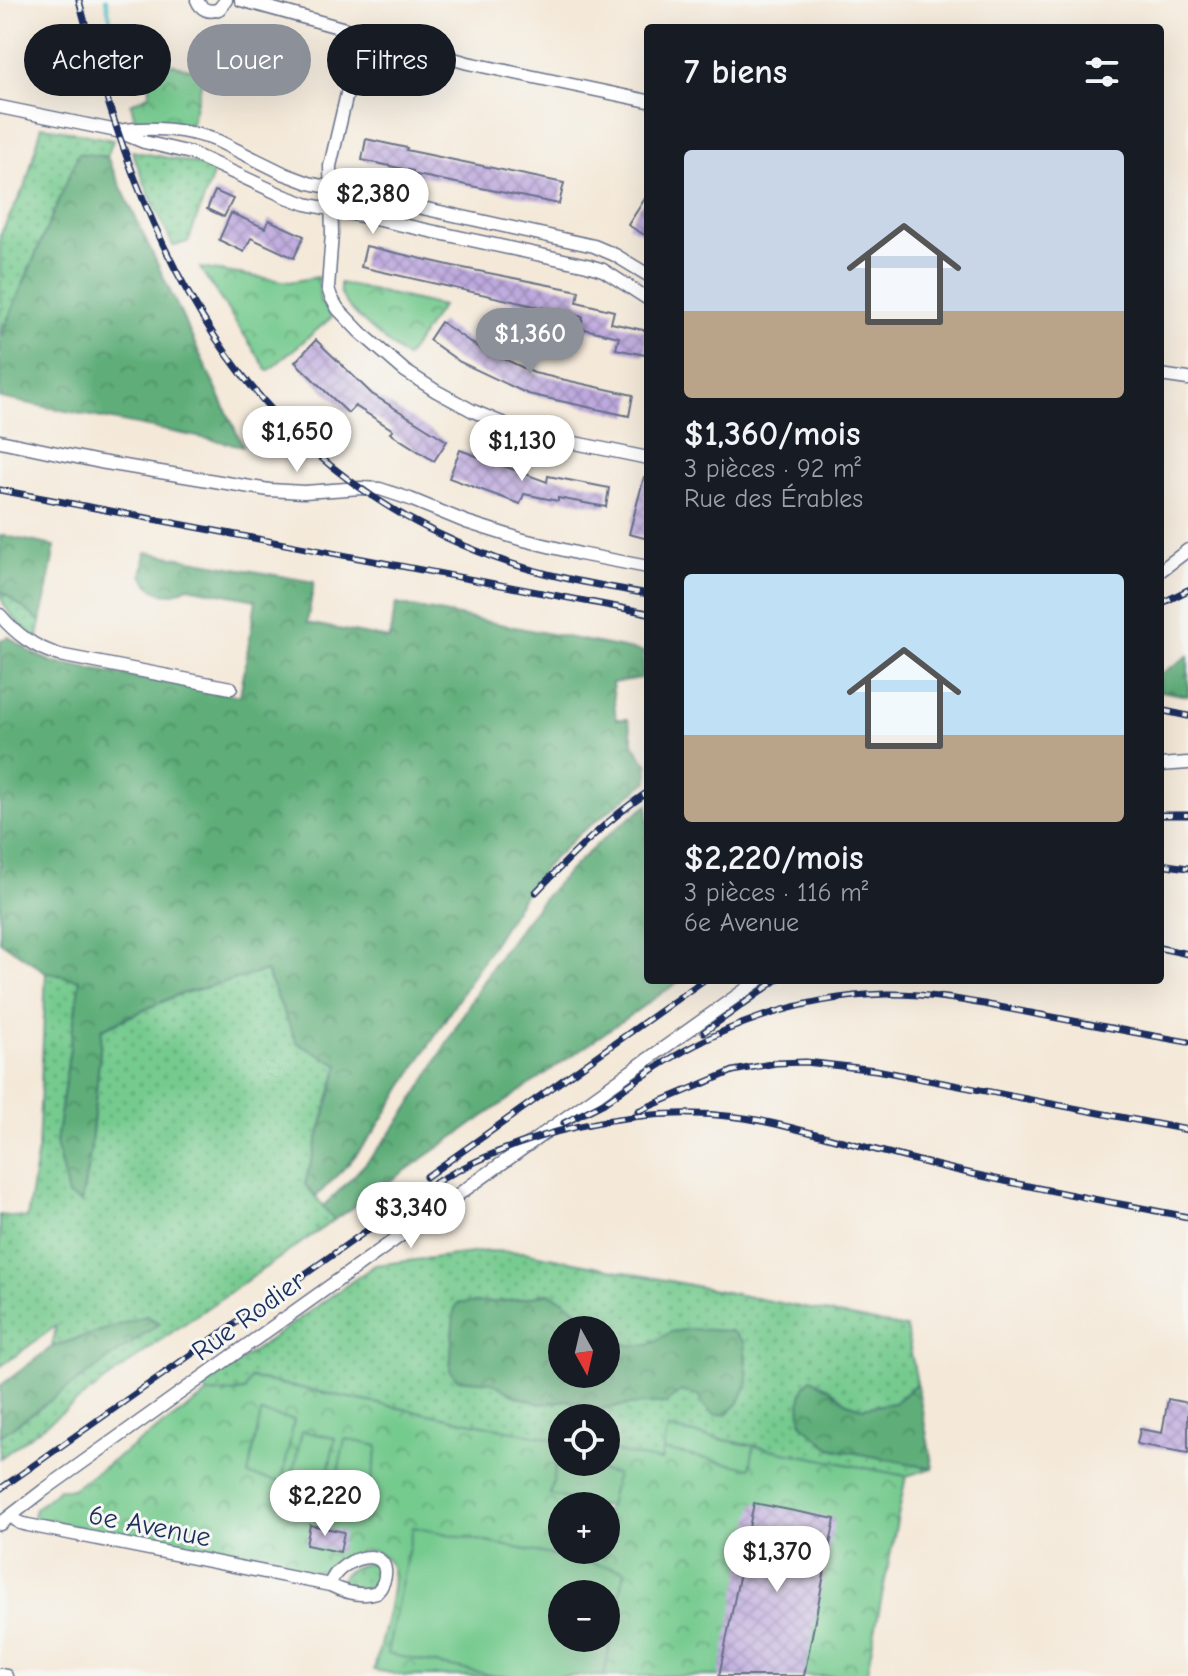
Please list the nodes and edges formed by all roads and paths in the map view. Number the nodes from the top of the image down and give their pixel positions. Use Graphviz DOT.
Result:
graph roads {
  1 [pos="197,0"];
  2 [pos="226,0"];
  3 [pos="241,0"];
  4 [pos="327,24"];
  5 [pos="456,60"];
  6 [pos="346,96"];
  7 [pos="644,100"];
  8 [pos="0,107"];
  9 [pos="117,131"];
  10 [pos="331,188"];
  11 [pos="331,209"];
  12 [pos="591,245"];
  13 [pos="587,265"];
  14 [pos="644,273"];
  15 [pos="644,296"];
  16 [pos="1164,376"];
  17 [pos="1188,379"];
  18 [pos="0,441"];
  19 [pos="644,457"];
  20 [pos="1188,550"];
  21 [pos="644,566"];
  22 [pos="1164,568"];
  23 [pos="0,615"];
  24 [pos="231,688"];
  25 [pos="1188,763"];
  26 [pos="1164,765"];
  27 [pos="753,984"];
  28 [pos="5,1520"];
  29 [pos="330,1585"];
  1 -- 2 [label="street"];
  3 -- 4 [label="street"];
  5 -- 7 [label="street"];
  6 -- 10 [label="street"];
  8 -- 9 [label="street"];
  9 -- 10 [label="street"];
  9 -- 11 [label="street"];
  10 -- 11 [label="street"];
  10 -- 12 [label="street"];
  11 -- 13 [label="street"];
  11 -- 19 [label="street"];
  12 -- 13 [label="street"];
  12 -- 14 [label="street"];
  13 -- 15 [label="street"];
  16 -- 17 [label="street"];
  18 -- 21 [label="street"];
  20 -- 22 [label="street"];
  23 -- 24 [label="street"];
  25 -- 26 [label="street"];
  27 -- 28 [label="street, Rue Rodier"];
  28 -- 29 [label="street, 6e Avenue"];
}
